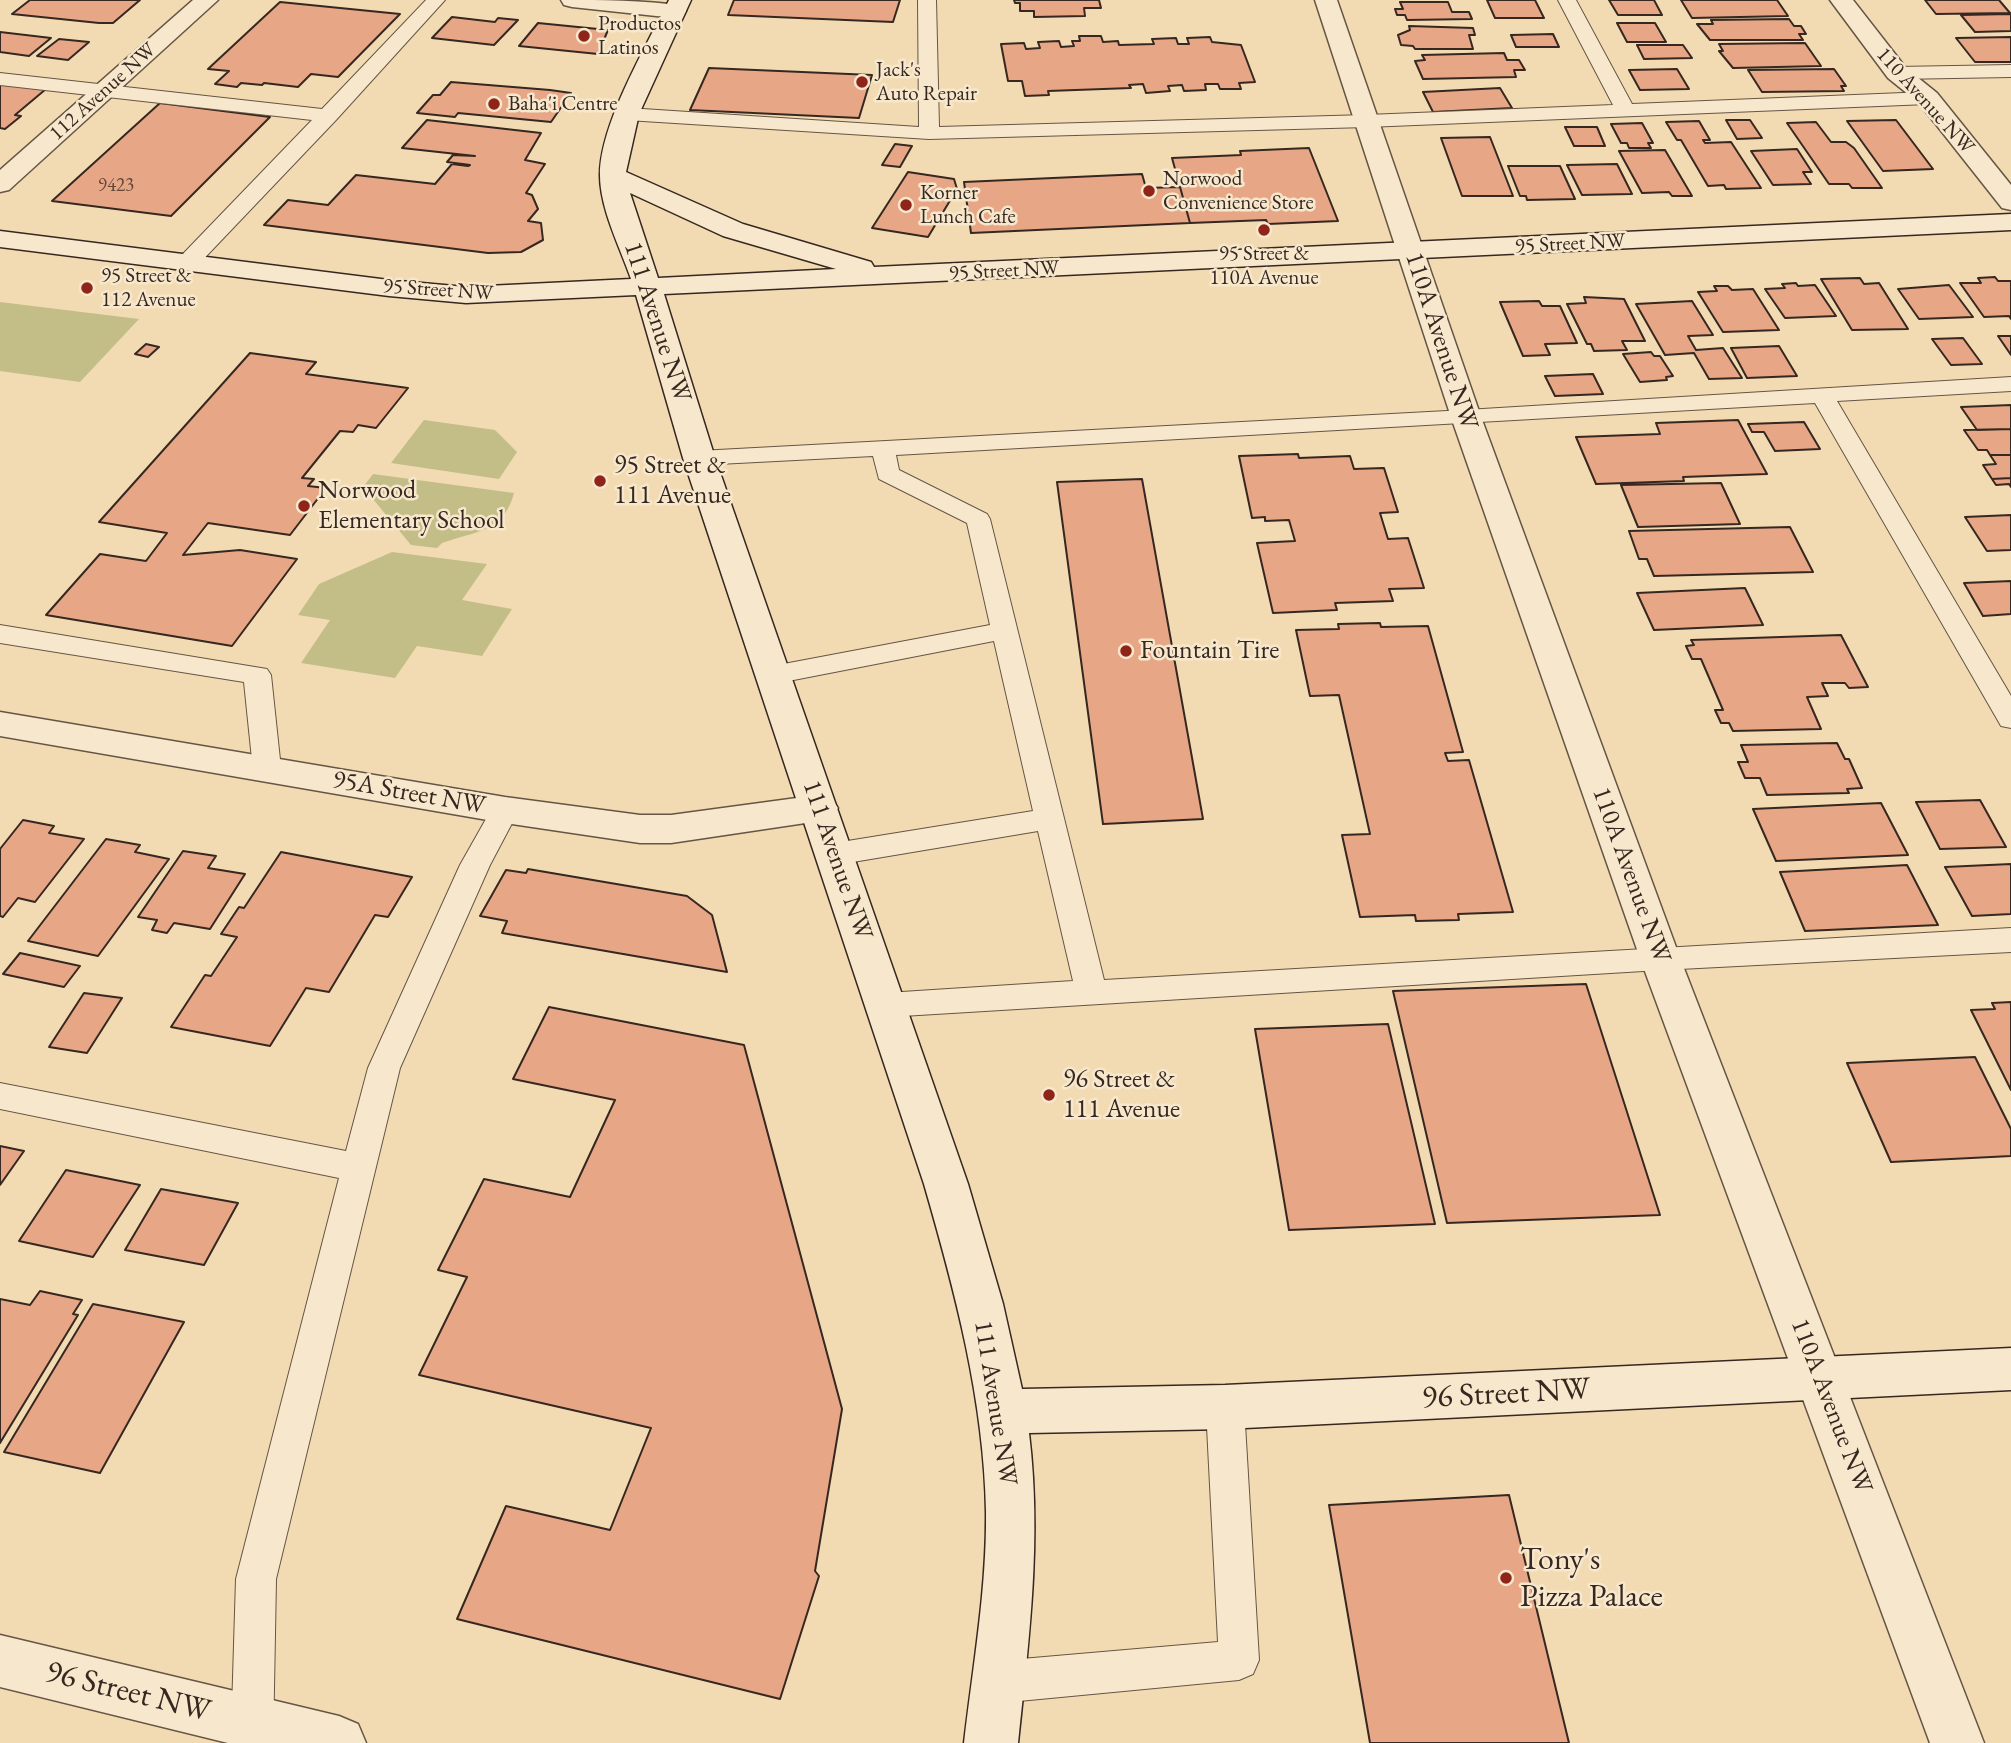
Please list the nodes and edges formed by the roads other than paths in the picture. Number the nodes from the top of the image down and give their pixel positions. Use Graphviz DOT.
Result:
graph roads {
  1 [pos="207,0"];
  2 [pos="436,0"];
  3 [pos="572,0"];
  4 [pos="927,0"];
  5 [pos="1326,0"];
  6 [pos="1567,0"];
  7 [pos="1841,0"];
  8 [pos="678,6"];
  9 [pos="2011,71"];
  10 [pos="1897,73"];
  11 [pos="0,79"];
  12 [pos="104,91"];
  13 [pos="1928,98"];
  14 [pos="1625,110"];
  15 [pos="628,114"];
  16 [pos="328,116"];
  17 [pos="1367,121"];
  18 [pos="929,133"];
  19 [pos="613,176"];
  20 [pos="0,184"];
  21 [pos="2011,202"];
  22 [pos="2011,222"];
  23 [pos="0,239"];
  24 [pos="1412,251"];
  25 [pos="187,263"];
  26 [pos="890,277"];
  27 [pos="648,288"];
  28 [pos="2011,384"];
  29 [pos="1822,396"];
  30 [pos="1466,417"];
  31 [pos="883,447"];
  32 [pos="699,458"];
  33 [pos="1002,631"];
  34 [pos="0,634"];
  35 [pos="774,675"];
  36 [pos="2011,719"];
  37 [pos="0,723"];
  38 [pos="267,769"];
  39 [pos="819,808"];
  40 [pos="505,810"];
  41 [pos="1049,819"];
  42 [pos="835,854"];
  43 [pos="2011,940"];
  44 [pos="1660,958"];
  45 [pos="1091,992"];
  46 [pos="886,1005"];
  47 [pos="0,1096"];
  48 [pos="360,1168"];
  49 [pos="2011,1369"];
  50 [pos="1821,1379"];
  51 [pos="1225,1407"];
  52 [pos="1000,1412"];
  53 [pos="0,1661"];
  54 [pos="998,1682"];
  55 [pos="253,1733"];
  56 [pos="339,1743"];
  57 [pos="991,1743"];
  58 [pos="1957,1743"];
  1 -- 12 [label="street, 112 Avenue NW"];
  2 -- 16 [label="lane"];
  3 -- 8 [label="street"];
  4 -- 18 [label="lane"];
  5 -- 17 [label="street, 110A Avenue NW"];
  6 -- 14 [label="lane"];
  7 -- 10 [label="street, 110 Avenue NW"];
  8 -- 15 [label="street, 111 Avenue NW"];
  9 -- 10 [label="lane"];
  10 -- 13 [label="street, 110 Avenue NW"];
  11 -- 12 [label="lane"];
  12 -- 16 [label="lane"];
  12 -- 20 [label="street, 112 Avenue NW"];
  13 -- 14 [label="lane"];
  13 -- 21 [label="street, 110 Avenue NW"];
  14 -- 17 [label="lane"];
  15 -- 18 [label="lane"];
  15 -- 19 [label="street, 111 Avenue NW"];
  16 -- 25 [label="lane"];
  17 -- 18 [label="lane"];
  17 -- 24 [label="street, 110A Avenue NW"];
  19 -- 26 [label="street"];
  19 -- 27 [label="street, 111 Avenue NW"];
  22 -- 24 [label="street, 95 Street NW"];
  23 -- 25 [label="street, 95 Street NW"];
  24 -- 26 [label="street, 95 Street NW"];
  24 -- 30 [label="street, 110A Avenue NW"];
  25 -- 27 [label="street, 95 Street NW"];
  26 -- 27 [label="street, 95 Street NW"];
  27 -- 32 [label="street, 111 Avenue NW"];
  28 -- 29 [label="lane"];
  29 -- 30 [label="lane"];
  29 -- 36 [label="lane"];
  30 -- 31 [label="lane"];
  30 -- 44 [label="street, 110A Avenue NW"];
  31 -- 32 [label="lane"];
  31 -- 33 [label="lane"];
  32 -- 35 [label="street, 111 Avenue NW"];
  33 -- 35 [label="lane"];
  33 -- 41 [label="lane"];
  34 -- 38 [label="lane"];
  35 -- 39 [label="street, 111 Avenue NW"];
  37 -- 38 [label="street, 95A Street NW"];
  38 -- 40 [label="street, 95A Street NW"];
  39 -- 40 [label="street, 95A Street NW"];
  39 -- 42 [label="street, 111 Avenue NW"];
  40 -- 48 [label="lane"];
  41 -- 42 [label="lane"];
  41 -- 45 [label="lane"];
  42 -- 46 [label="street, 111 Avenue NW"];
  43 -- 44 [label="lane"];
  44 -- 45 [label="lane"];
  44 -- 50 [label="street, 110A Avenue NW"];
  45 -- 46 [label="lane"];
  46 -- 52 [label="street, 111 Avenue NW"];
  47 -- 48 [label="lane"];
  48 -- 55 [label="lane"];
  49 -- 50 [label="street, 96 Street NW"];
  50 -- 51 [label="street, 96 Street NW"];
  50 -- 58 [label="street, 110A Avenue NW"];
  51 -- 52 [label="street, 96 Street NW"];
  51 -- 54 [label="lane"];
  52 -- 54 [label="street, 111 Avenue NW"];
  53 -- 55 [label="street, 96 Street NW"];
  54 -- 57 [label="street, 111 Avenue NW"];
  55 -- 56 [label="street, 96 Street NW"];
}
